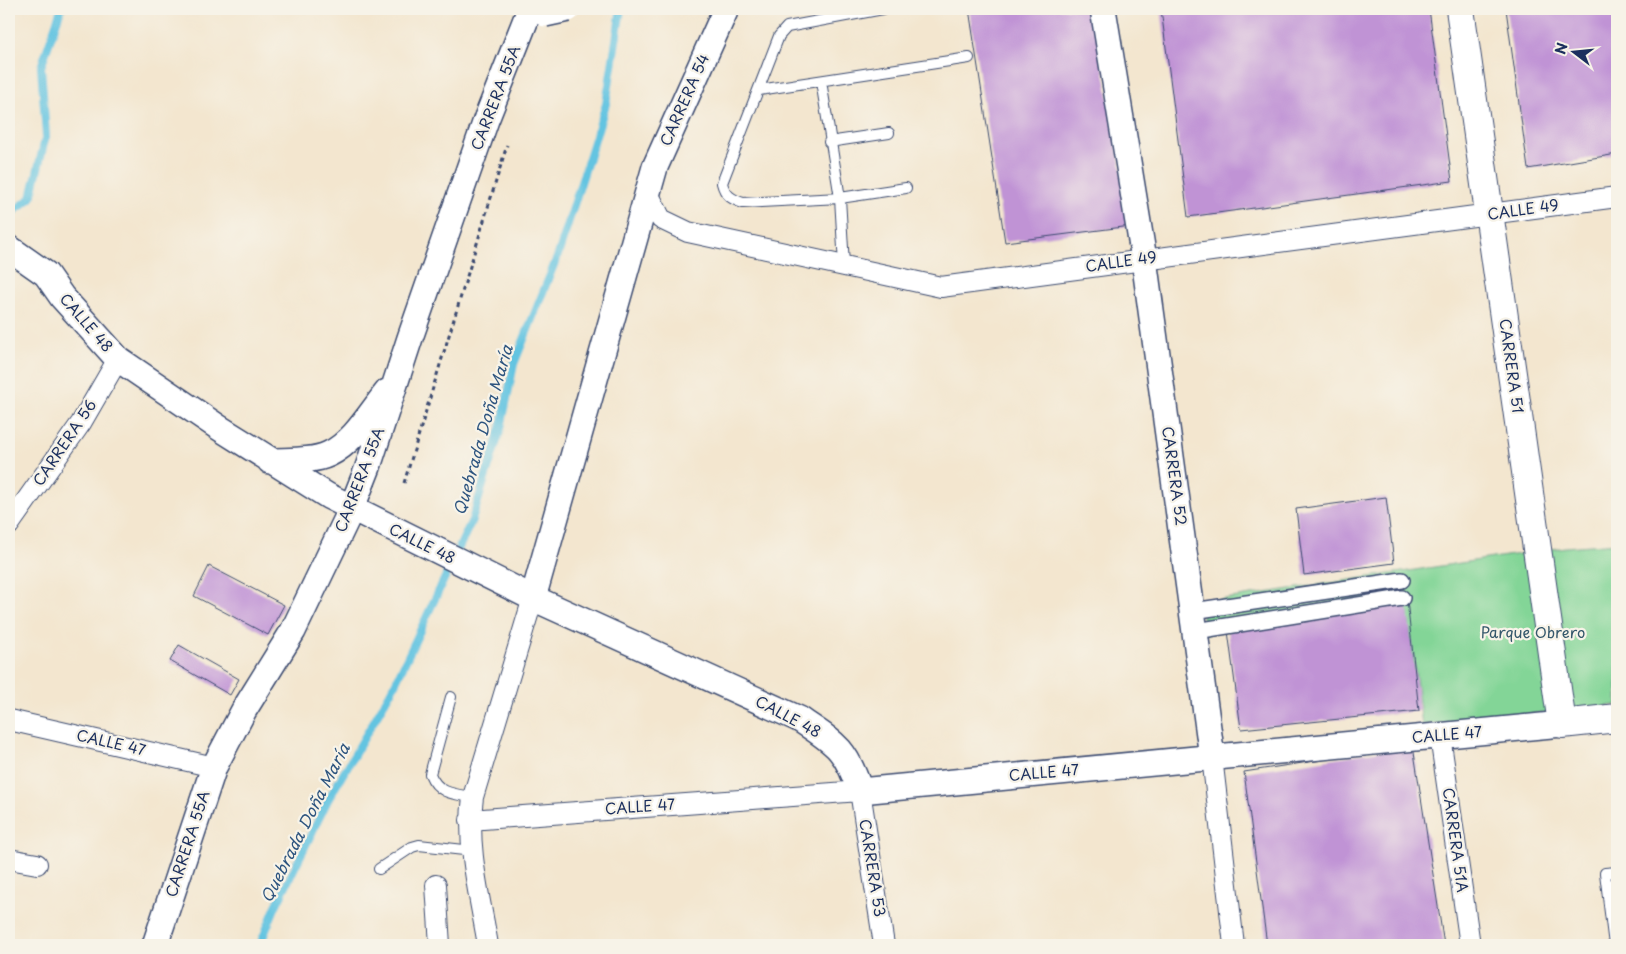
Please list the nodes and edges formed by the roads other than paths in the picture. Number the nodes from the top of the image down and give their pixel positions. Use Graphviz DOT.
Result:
graph roads {
  1 [pos="726,9"];
  2 [pos="879,9"];
  3 [pos="1103,9"];
  4 [pos="1460,9"];
  5 [pos="543,12"];
  6 [pos="969,58"];
  7 [pos="821,81"];
  8 [pos="758,90"];
  9 [pos="889,133"];
  10 [pos="829,142"];
  11 [pos="906,188"];
  12 [pos="648,193"];
  13 [pos="1617,197"];
  14 [pos="840,198"];
  15 [pos="1489,214"];
  16 [pos="9,248"];
  17 [pos="1144,259"];
  18 [pos="844,265"];
  19 [pos="118,360"];
  20 [pos="398,378"];
  21 [pos="270,461"];
  22 [pos="351,510"];
  23 [pos="9,525"];
  24 [pos="1402,580"];
  25 [pos="533,598"];
  26 [pos="1402,598"];
  27 [pos="1195,621"];
  28 [pos="451,697"];
  29 [pos="1617,718"];
  30 [pos="9,720"];
  31 [pos="1562,724"];
  32 [pos="1440,736"];
  33 [pos="1212,757"];
  34 [pos="214,767"];
  35 [pos="860,791"];
  36 [pos="473,797"];
  37 [pos="470,820"];
  38 [pos="473,851"];
  39 [pos="9,859"];
  40 [pos="38,864"];
  41 [pos="379,869"];
  42 [pos="1617,872"];
  43 [pos="436,885"];
  44 [pos="152,944"];
  45 [pos="440,945"];
  46 [pos="488,945"];
  47 [pos="884,945"];
  48 [pos="1234,945"];
  49 [pos="1470,945"];
  50 [pos="1616,945"];
  1 -- 12 [label="street, CARRERA 54"];
  2 -- 8 [label="lane"];
  3 -- 17 [label="street, CARRERA 52"];
  4 -- 15 [label="main road, CARRERA 51"];
  5 -- 20 [label="street, CARRERA 55A"];
  6 -- 7 [label="lane"];
  7 -- 8 [label="lane"];
  7 -- 10 [label="lane"];
  8 -- 14 [label="lane"];
  9 -- 10 [label="lane"];
  10 -- 14 [label="lane"];
  11 -- 14 [label="lane"];
  12 -- 18 [label="street, CALLE 49"];
  12 -- 25 [label="street, CARRERA 54"];
  13 -- 15 [label="street, CALLE 49"];
  14 -- 18 [label="lane"];
  15 -- 17 [label="street, CALLE 49"];
  15 -- 31 [label="main road, CARRERA 51"];
  16 -- 19 [label="street, CALLE 48"];
  17 -- 18 [label="street, CALLE 49"];
  17 -- 27 [label="street, CARRERA 52"];
  19 -- 21 [label="street, CALLE 48"];
  19 -- 23 [label="street, CARRERA 56"];
  20 -- 21 [label="street"];
  20 -- 22 [label="street, CARRERA 55A"];
  21 -- 22 [label="street, CALLE 48"];
  22 -- 25 [label="street, CALLE 48"];
  22 -- 34 [label="street, CARRERA 55A"];
  24 -- 27 [label="street"];
  25 -- 35 [label="street, CALLE 48"];
  25 -- 36 [label="street"];
  26 -- 27 [label="street"];
  27 -- 33 [label="street, CARRERA 52"];
  28 -- 36 [label="lane"];
  29 -- 31 [label="main road, CALLE 47"];
  30 -- 34 [label="street, CALLE 47"];
  31 -- 32 [label="street, CALLE 47"];
  32 -- 33 [label="street, CALLE 47"];
  32 -- 49 [label="street, CARRERA 51A"];
  33 -- 35 [label="street, CALLE 47"];
  33 -- 48 [label="street, CARRERA 52"];
  34 -- 44 [label="street, CARRERA 55A"];
  35 -- 37 [label="street, CALLE 47"];
  35 -- 47 [label="street, CARRERA 53"];
  36 -- 37 [label="street"];
  37 -- 38 [label="street"];
  38 -- 41 [label="lane"];
  38 -- 46 [label="street"];
  39 -- 40 [label="street"];
  42 -- 50 [label="lane"];
  43 -- 45 [label="street"];
}
